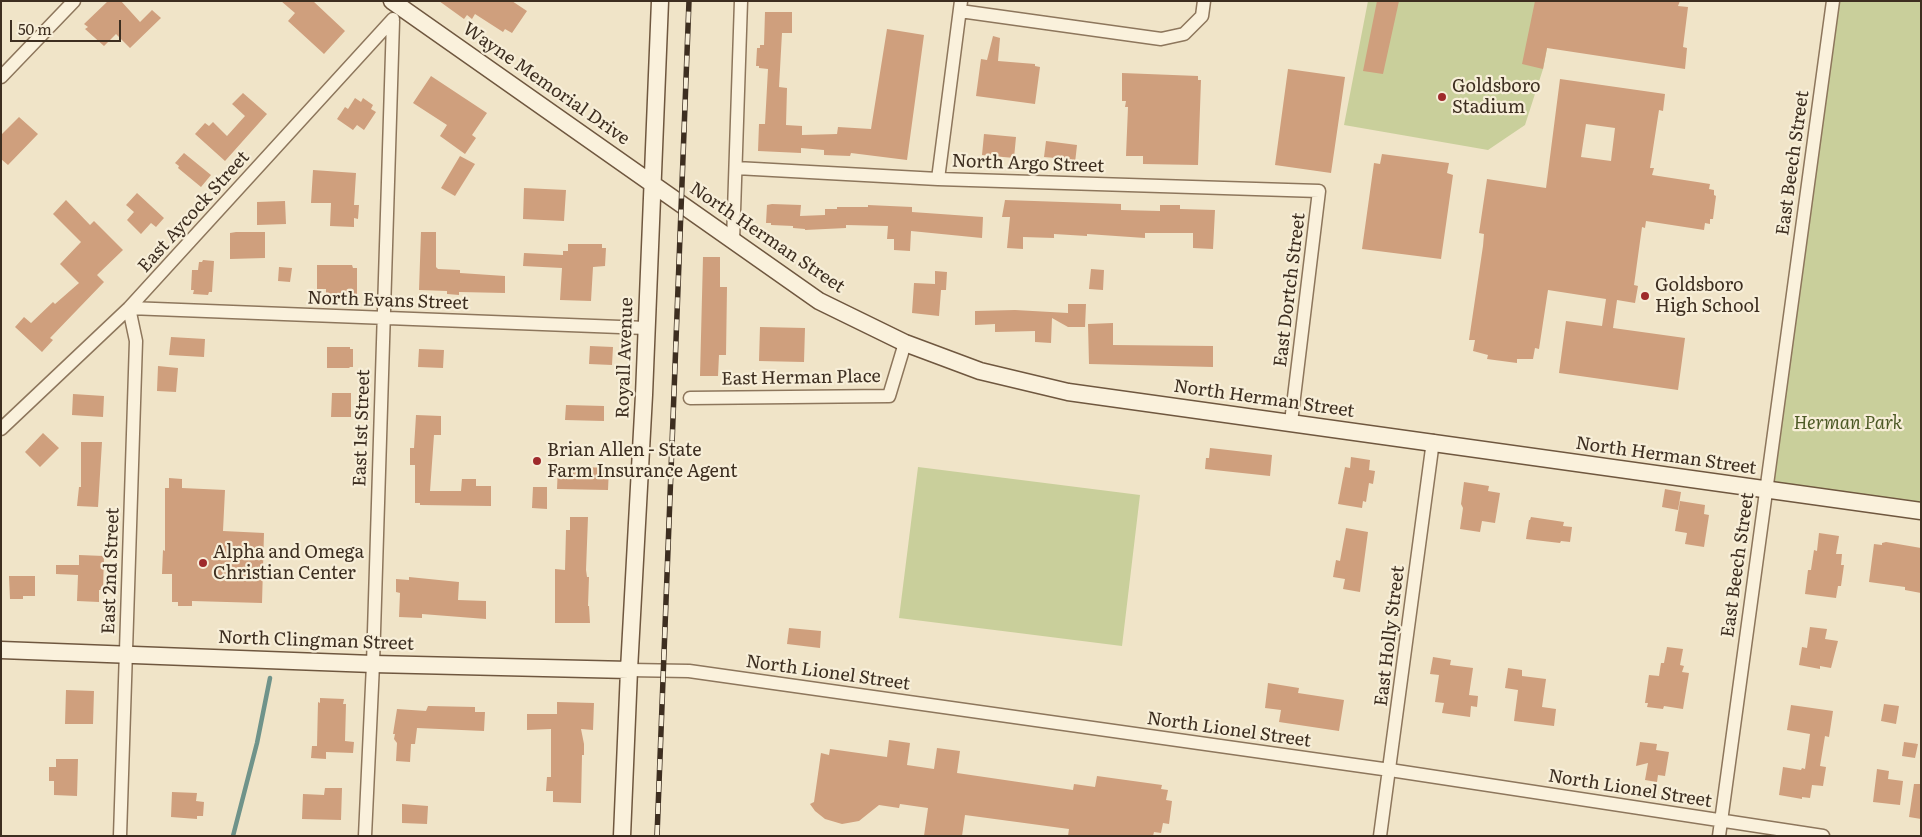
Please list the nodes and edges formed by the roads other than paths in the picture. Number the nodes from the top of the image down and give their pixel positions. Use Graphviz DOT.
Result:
graph roads {
  1 [pos="74,1"];
  2 [pos="660,1"];
  3 [pos="741,1"];
  4 [pos="1204,1"];
  5 [pos="1833,1"];
  6 [pos="961,6"];
  7 [pos="394,9"];
  8 [pos="1,77"];
  9 [pos="736,168"];
  10 [pos="938,178"];
  11 [pos="652,183"];
  12 [pos="1319,191"];
  13 [pos="733,241"];
  14 [pos="129,308"];
  15 [pos="383,318"];
  16 [pos="646,328"];
  17 [pos="905,343"];
  18 [pos="690,398"];
  19 [pos="1291,422"];
  20 [pos="1,429"];
  21 [pos="1433,441"];
  22 [pos="1765,490"];
  23 [pos="1921,511"];
  24 [pos="1,650"];
  25 [pos="126,654"];
  26 [pos="373,664"];
  27 [pos="629,670"];
  28 [pos="1390,770"];
  29 [pos="1721,820"];
  30 [pos="120,836"];
  31 [pos="365,836"];
  32 [pos="622,836"];
  33 [pos="1380,836"];
  34 [pos="1719,836"];
  35 [pos="1823,836"];
  1 -- 8 [label="street"];
  2 -- 11 [label="main road, Royall Avenue"];
  3 -- 9 [label="street"];
  4 -- 6 [label="street"];
  5 -- 22 [label="street, East Beech Street"];
  6 -- 10 [label="street"];
  7 -- 11 [label="main road, Wayne Memorial Drive"];
  7 -- 14 [label="street, East Aycock Street"];
  7 -- 15 [label="street, East 1st Street"];
  9 -- 10 [label="street, North Argo Street"];
  9 -- 13 [label="street"];
  10 -- 12 [label="street, North Argo Street"];
  11 -- 13 [label="main road, North Herman Street"];
  11 -- 16 [label="main road, Royall Avenue"];
  12 -- 19 [label="street, East Dortch Street"];
  13 -- 17 [label="main road, North Herman Street"];
  14 -- 15 [label="street, North Evans Street"];
  14 -- 20 [label="street, East Aycock Street"];
  14 -- 25 [label="street, East 2nd Street"];
  15 -- 16 [label="street, North Evans Street"];
  15 -- 26 [label="street, East 1st Street"];
  16 -- 27 [label="main road, Royall Avenue"];
  17 -- 18 [label="street, East Herman Place"];
  17 -- 19 [label="main road, North Herman Street"];
  19 -- 21 [label="main road, North Herman Street"];
  21 -- 22 [label="main road, North Herman Street"];
  21 -- 28 [label="street, East Holly Street"];
  22 -- 23 [label="main road, North Herman Street"];
  22 -- 29 [label="street, East Beech Street"];
  24 -- 25 [label="main road, North Clingman Street"];
  25 -- 26 [label="main road, North Clingman Street"];
  25 -- 30 [label="street, East 2nd Street"];
  26 -- 27 [label="main road, North Clingman Street"];
  26 -- 31 [label="street, East 1st Street"];
  27 -- 28 [label="street, North Lionel Street"];
  27 -- 32 [label="main road, Royall Avenue"];
  28 -- 29 [label="street, North Lionel Street"];
  28 -- 33 [label="street, East Holly Street"];
  29 -- 34 [label="street, East Beech Street"];
  29 -- 35 [label="street, North Lionel Street"];
}
